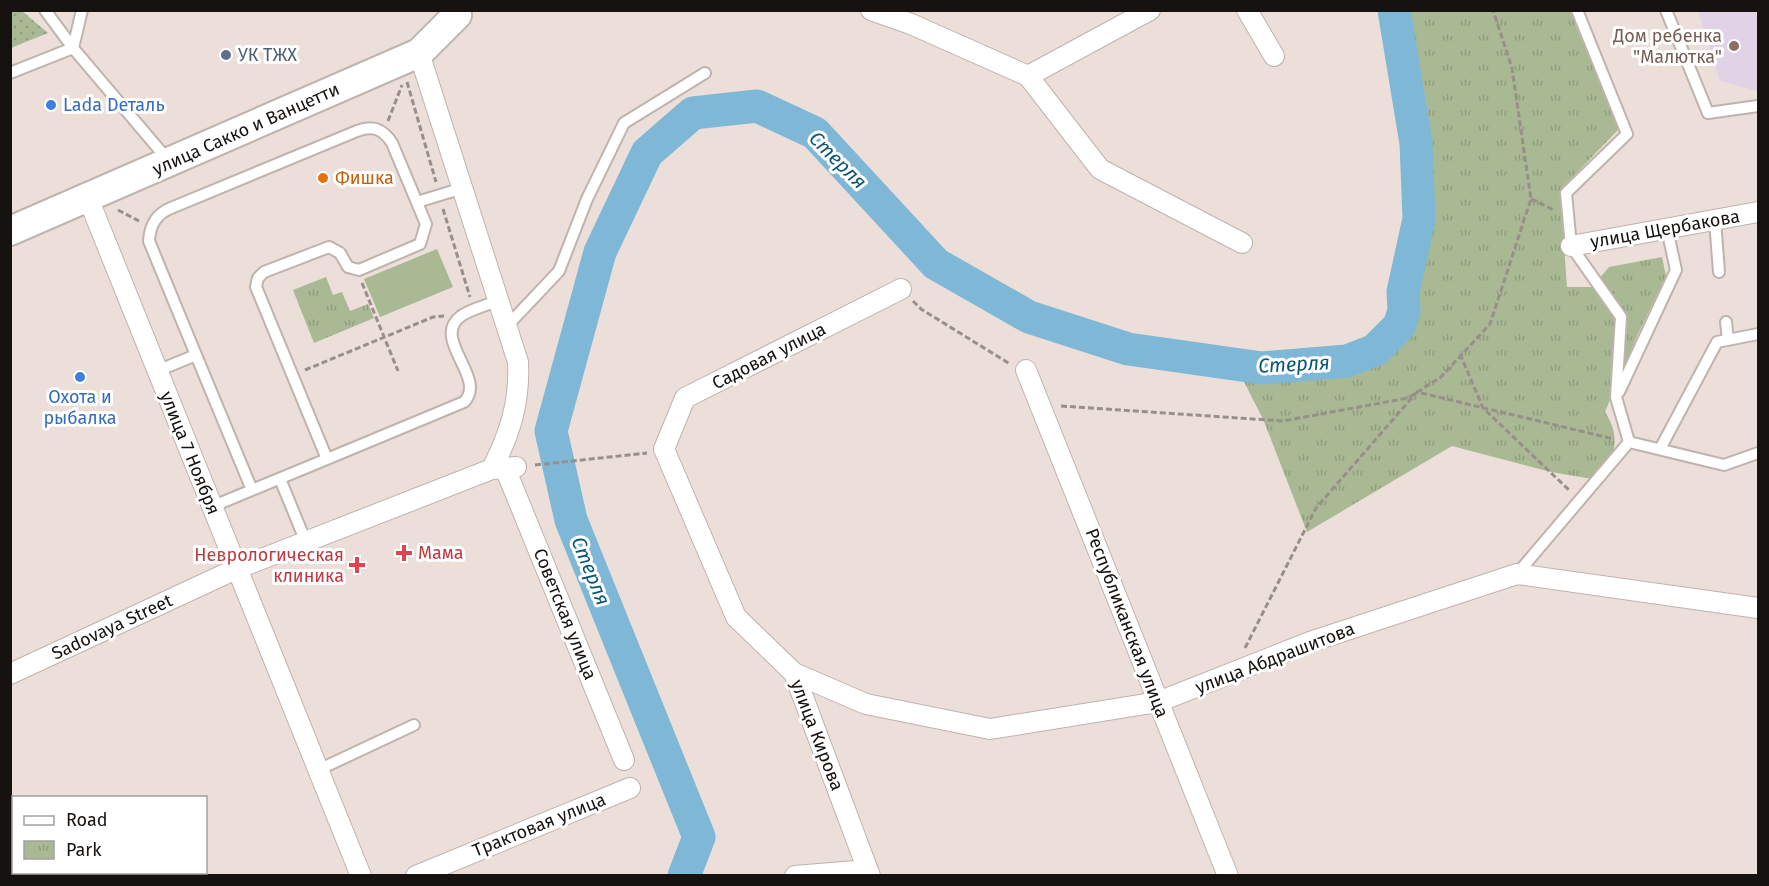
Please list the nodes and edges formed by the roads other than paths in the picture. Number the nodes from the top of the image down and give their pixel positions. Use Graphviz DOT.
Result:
graph roads {
  1 [pos="45,10"];
  2 [pos="82,10"];
  3 [pos="871,10"];
  4 [pos="1150,10"];
  5 [pos="1247,10"];
  6 [pos="1577,10"];
  7 [pos="1666,10"];
  8 [pos="460,12"];
  9 [pos="73,48"];
  10 [pos="419,53"];
  11 [pos="1274,56"];
  12 [pos="10,73"];
  13 [pos="705,73"];
  14 [pos="1028,76"];
  15 [pos="1758,106"];
  16 [pos="171,162"];
  17 [pos="463,188"];
  18 [pos="98,201"];
  19 [pos="417,202"];
  20 [pos="1758,212"];
  21 [pos="1714,220"];
  22 [pos="1667,229"];
  23 [pos="10,231"];
  24 [pos="1242,243"];
  25 [pos="1571,246"];
  26 [pos="1719,272"];
  27 [pos="901,289"];
  28 [pos="499,300"];
  29 [pos="1725,322"];
  30 [pos="508,325"];
  31 [pos="1758,334"];
  32 [pos="1728,340"];
  33 [pos="196,355"];
  34 [pos="1026,370"];
  35 [pos="157,371"];
  36 [pos="1616,397"];
  37 [pos="1629,442"];
  38 [pos="664,449"];
  39 [pos="1660,449"];
  40 [pos="1758,453"];
  41 [pos="327,459"];
  42 [pos="504,468"];
  43 [pos="280,479"];
  44 [pos="252,490"];
  45 [pos="211,507"];
  46 [pos="306,542"];
  47 [pos="236,569"];
  48 [pos="1517,574"];
  49 [pos="1758,608"];
  50 [pos="794,673"];
  51 [pos="10,674"];
  52 [pos="1158,702"];
  53 [pos="414,724"];
  54 [pos="624,760"];
  55 [pos="318,770"];
  56 [pos="630,788"];
  57 [pos="869,873"];
  58 [pos="361,876"];
  59 [pos="416,876"];
  60 [pos="795,876"];
  61 [pos="1228,876"];
  1 -- 9 [label="lane"];
  2 -- 9 [label="lane"];
  3 -- 14 [label="street"];
  4 -- 14 [label="street"];
  5 -- 11 [label="street"];
  6 -- 25 [label="lane"];
  7 -- 15 [label="lane"];
  8 -- 10 [label="street, улица Сакко и Ванцетти"];
  9 -- 12 [label="lane"];
  9 -- 16 [label="lane"];
  10 -- 16 [label="street, улица Сакко и Ванцетти"];
  10 -- 17 [label="street"];
  13 -- 30 [label="lane"];
  14 -- 24 [label="street"];
  16 -- 18 [label="street, улица Сакко и Ванцетти"];
  17 -- 19 [label="lane"];
  17 -- 28 [label="street"];
  18 -- 23 [label="street, улица Сакко и Ванцетти"];
  18 -- 35 [label="street, улица 7 Ноября"];
  19 -- 33 [label="lane"];
  19 -- 41 [label="lane"];
  20 -- 21 [label="street, улица Щербакова"];
  21 -- 22 [label="street, улица Щербакова"];
  21 -- 26 [label="lane"];
  22 -- 25 [label="street, улица Щербакова"];
  22 -- 36 [label="lane"];
  25 -- 36 [label="lane"];
  27 -- 38 [label="street, Садовая улица"];
  28 -- 30 [label="street"];
  28 -- 41 [label="lane"];
  29 -- 32 [label="lane"];
  30 -- 42 [label="street"];
  31 -- 32 [label="lane"];
  32 -- 39 [label="lane"];
  33 -- 35 [label="lane"];
  33 -- 44 [label="lane"];
  34 -- 52 [label="street, Республиканская улица"];
  35 -- 45 [label="street, улица 7 Ноября"];
  36 -- 37 [label="lane"];
  37 -- 39 [label="lane"];
  37 -- 48 [label="lane"];
  38 -- 50 [label="street, улица Кирова"];
  39 -- 40 [label="lane"];
  41 -- 43 [label="lane"];
  42 -- 46 [label="street, Sadovaya Street"];
  42 -- 54 [label="street, Советская улица"];
  43 -- 44 [label="lane"];
  43 -- 46 [label="lane"];
  44 -- 45 [label="lane"];
  45 -- 47 [label="street, улица 7 Ноября"];
  46 -- 47 [label="street, Sadovaya Street"];
  47 -- 51 [label="street, Sadovaya Street"];
  47 -- 55 [label="street, улица 7 Ноября"];
  48 -- 49 [label="street, улица Абдрашитова"];
  48 -- 52 [label="street, улица Абдрашитова"];
  50 -- 52 [label="street, улица Абдрашитова"];
  50 -- 57 [label="street, улица Кирова"];
  52 -- 61 [label="street, Республиканская улица"];
  53 -- 55 [label="lane"];
  55 -- 58 [label="street, улица 7 Ноября"];
  56 -- 59 [label="street, Трактовая улица"];
  57 -- 60 [label="street"];
}
